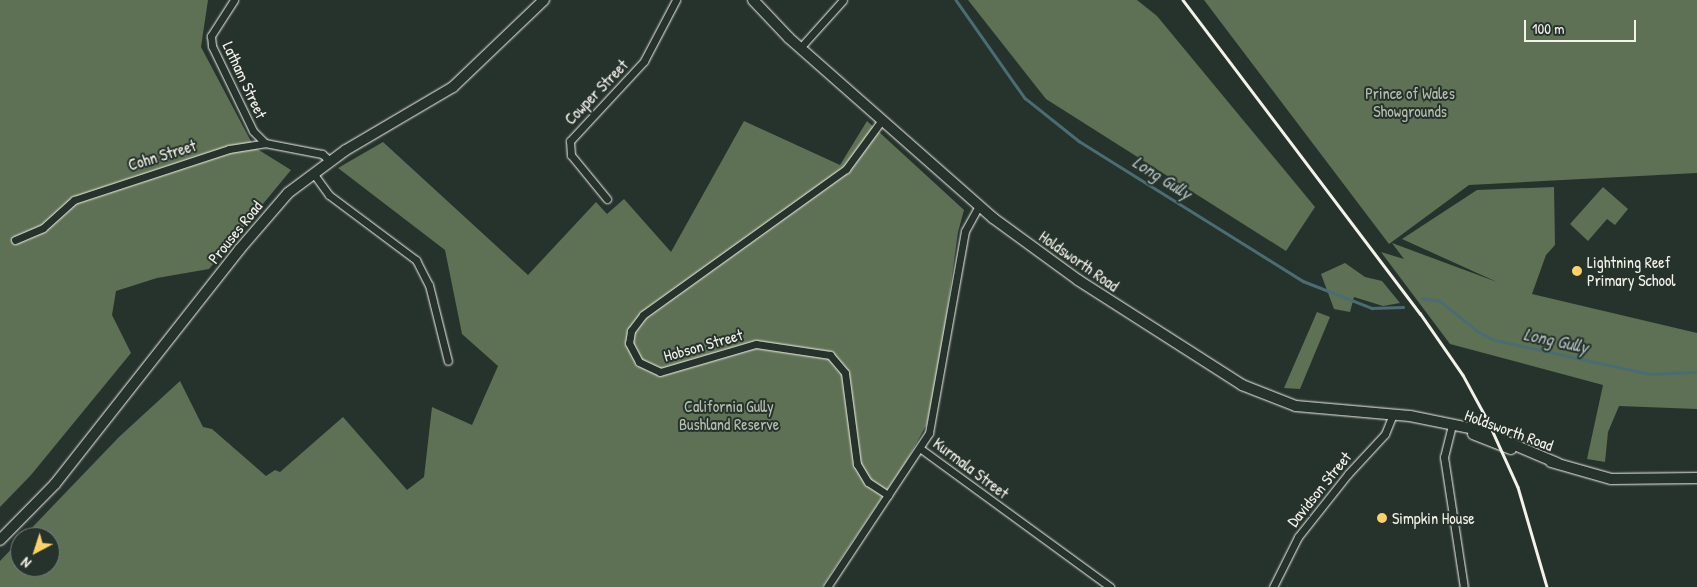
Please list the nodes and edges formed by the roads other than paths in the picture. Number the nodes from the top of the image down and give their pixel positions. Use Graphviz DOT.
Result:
graph roads {
  1 [pos="234,0"];
  2 [pos="544,0"];
  3 [pos="676,0"];
  4 [pos="752,0"];
  5 [pos="843,0"];
  6 [pos="800,48"];
  7 [pos="882,120"];
  8 [pos="265,143"];
  9 [pos="330,161"];
  10 [pos="313,173"];
  11 [pos="607,199"];
  12 [pos="979,206"];
  13 [pos="15,240"];
  14 [pos="448,361"];
  15 [pos="1393,414"];
  16 [pos="1452,425"];
  17 [pos="921,449"];
  18 [pos="1697,478"];
  19 [pos="888,495"];
  20 [pos="0,540"];
  21 [pos="827,587"];
  22 [pos="1110,587"];
  23 [pos="1273,587"];
  24 [pos="1464,587"];
  1 -- 8 [label="street, Latham Street"];
  2 -- 9 [label="main road, Prouses Road"];
  3 -- 11 [label="street, Cowper Street"];
  4 -- 6 [label="main road, Holdsworth Road"];
  5 -- 6 [label="street"];
  6 -- 7 [label="main road, Holdsworth Road"];
  7 -- 12 [label="main road, Holdsworth Road"];
  7 -- 19 [label="street, Hobson Street"];
  8 -- 9 [label="street, Cohn Street"];
  8 -- 13 [label="street, Cohn Street"];
  9 -- 10 [label="main road, Prouses Road"];
  10 -- 14 [label="street"];
  10 -- 20 [label="main road, Prouses Road"];
  12 -- 15 [label="main road, Holdsworth Road"];
  12 -- 17 [label="street, Kurmala Street"];
  15 -- 16 [label="main road, Holdsworth Road"];
  15 -- 23 [label="street, Davidson Street"];
  16 -- 18 [label="main road, Holdsworth Road"];
  16 -- 24 [label="street"];
  17 -- 19 [label="street"];
  17 -- 22 [label="street, Kurmala Street"];
  19 -- 21 [label="street"];
}
